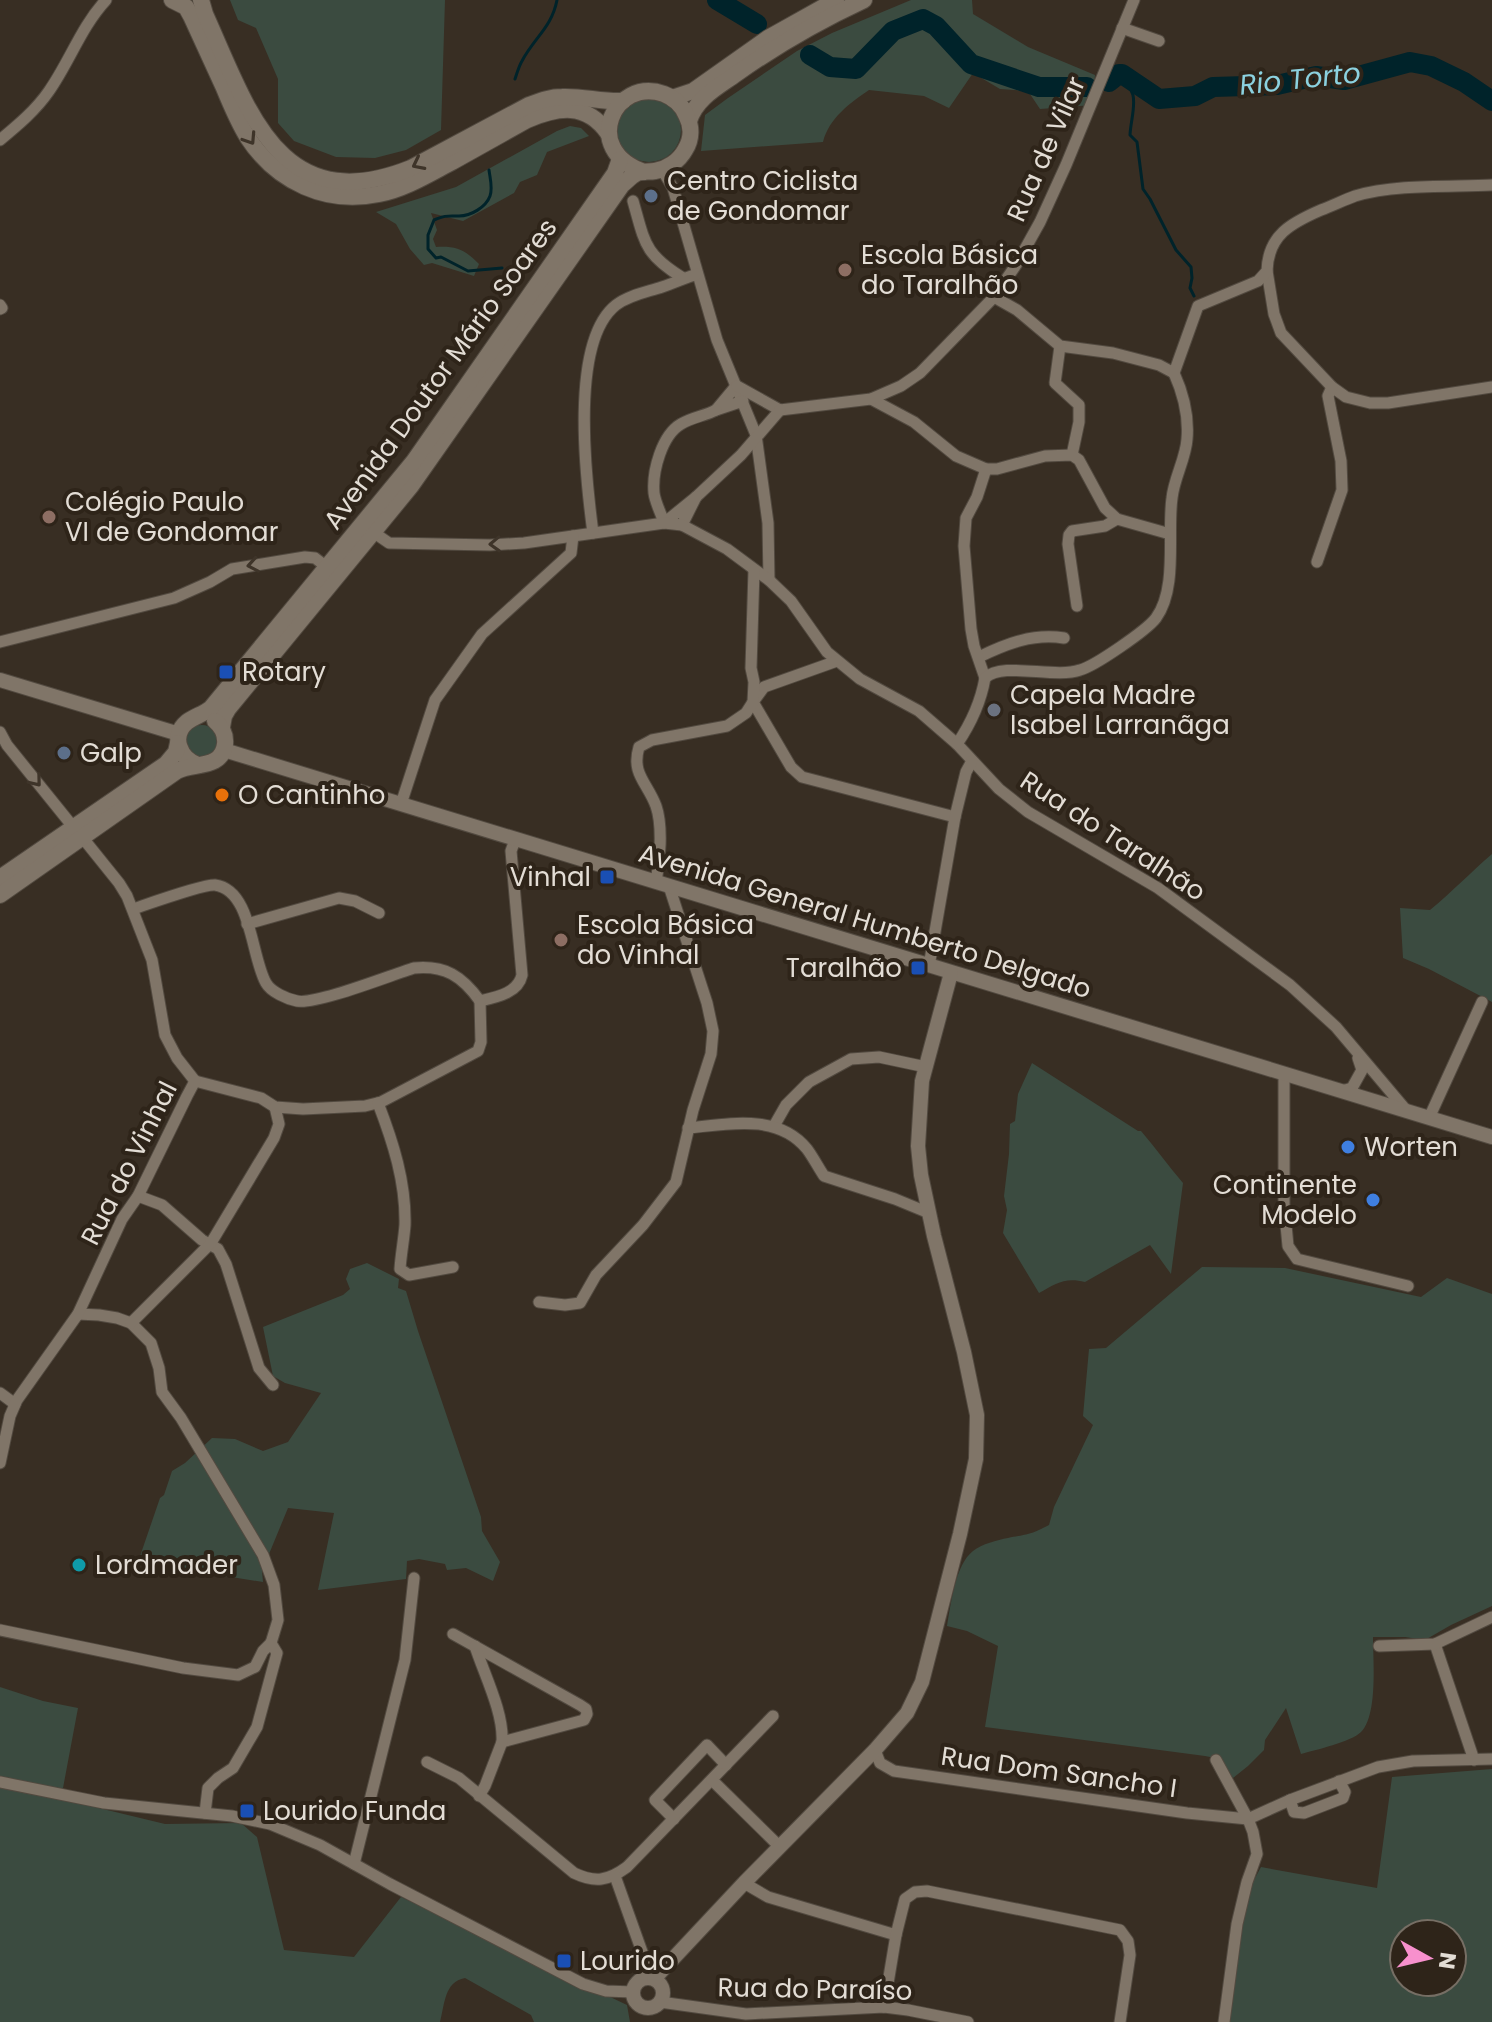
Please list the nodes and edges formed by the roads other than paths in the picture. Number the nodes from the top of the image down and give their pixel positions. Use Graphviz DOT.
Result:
graph roads {
  1 [pos="106,0"];
  2 [pos="172,0"];
  3 [pos="201,0"];
  4 [pos="836,0"];
  5 [pos="864,0"];
  6 [pos="1134,0"];
  7 [pos="1122,28"];
  8 [pos="1159,41"];
  9 [pos="672,98"];
  10 [pos="623,101"];
  11 [pos="689,121"];
  12 [pos="608,133"];
  13 [pos="0,140"];
  14 [pos="620,159"];
  15 [pos="662,172"];
  16 [pos="1492,185"];
  17 [pos="633,201"];
  18 [pos="1267,271"];
  19 [pos="697,274"];
  20 [pos="683,278"];
  21 [pos="994,297"];
  22 [pos="1060,346"];
  23 [pos="1174,373"];
  24 [pos="736,386"];
  25 [pos="1332,387"];
  26 [pos="1492,387"];
  27 [pos="871,399"];
  28 [pos="743,401"];
  29 [pos="716,410"];
  30 [pos="780,410"];
  31 [pos="756,435"];
  32 [pos="1072,455"];
  33 [pos="986,469"];
  34 [pos="696,497"];
  35 [pos="1117,519"];
  36 [pos="664,523"];
  37 [pos="682,525"];
  38 [pos="373,532"];
  39 [pos="593,533"];
  40 [pos="1170,534"];
  41 [pos="573,536"];
  42 [pos="1317,562"];
  43 [pos="328,568"];
  44 [pos="754,570"];
  45 [pos="769,580"];
  46 [pos="1077,606"];
  47 [pos="1064,638"];
  48 [pos="0,642"];
  49 [pos="979,657"];
  50 [pos="837,661"];
  51 [pos="985,678"];
  52 [pos="0,680"];
  53 [pos="753,702"];
  54 [pos="194,718"];
  55 [pos="222,727"];
  56 [pos="0,732"];
  57 [pos="178,738"];
  58 [pos="957,744"];
  59 [pos="224,750"];
  60 [pos="972,761"];
  61 [pos="198,765"];
  62 [pos="401,804"];
  63 [pos="955,817"];
  64 [pos="78,833"];
  65 [pos="515,840"];
  66 [pos="0,878"];
  67 [pos="662,884"];
  68 [pos="0,895"];
  69 [pos="133,909"];
  70 [pos="379,913"];
  71 [pos="247,924"];
  72 [pos="929,966"];
  73 [pos="951,973"];
  74 [pos="480,1001"];
  75 [pos="1482,1002"];
  76 [pos="1357,1053"];
  77 [pos="926,1067"];
  78 [pos="1284,1074"];
  79 [pos="195,1081"];
  80 [pos="1342,1091"];
  81 [pos="378,1103"];
  82 [pos="275,1107"];
  83 [pos="1406,1111"];
  84 [pos="1429,1118"];
  85 [pos="774,1126"];
  86 [pos="688,1128"];
  87 [pos="1492,1137"];
  88 [pos="138,1196"];
  89 [pos="929,1213"];
  90 [pos="211,1243"];
  91 [pos="453,1267"];
  92 [pos="1408,1286"];
  93 [pos="539,1302"];
  94 [pos="78,1314"];
  95 [pos="131,1323"];
  96 [pos="273,1385"];
  97 [pos="0,1393"];
  98 [pos="15,1404"];
  99 [pos="0,1463"];
  100 [pos="414,1578"];
  101 [pos="1492,1617"];
  102 [pos="0,1630"];
  103 [pos="453,1634"];
  104 [pos="271,1643"];
  105 [pos="1435,1644"];
  106 [pos="475,1646"];
  107 [pos="1379,1646"];
  108 [pos="773,1716"];
  109 [pos="502,1742"];
  110 [pos="875,1750"];
  111 [pos="1492,1759"];
  112 [pos="1216,1760"];
  113 [pos="1474,1760"];
  114 [pos="427,1762"];
  115 [pos="726,1765"];
  116 [pos="712,1780"];
  117 [pos="1339,1781"];
  118 [pos="0,1782"];
  119 [pos="479,1796"];
  120 [pos="1290,1800"];
  121 [pos="205,1813"];
  122 [pos="674,1819"];
  123 [pos="1248,1819"];
  124 [pos="780,1847"];
  125 [pos="354,1864"];
  126 [pos="615,1876"];
  127 [pos="744,1883"];
  128 [pos="896,1935"];
  129 [pos="651,1978"];
  130 [pos="633,1992"];
  131 [pos="660,2002"];
  132 [pos="643,2007"];
  133 [pos="884,2007"];
  134 [pos="637,2022"];
  135 [pos="968,2022"];
  136 [pos="1120,2022"];
  137 [pos="1224,2022"];
  1 -- 13 [label="street"];
  2 -- 12 [label="main road, one-way"];
  10 -- 3 [label="main road, one-way"];
  4 -- 9 [label="main road"];
  5 -- 11 [label="main road, Avenida Doutor Mário Soares"];
  6 -- 7 [label="street, Rua de Vilar"];
  7 -- 8 [label="street"];
  7 -- 21 [label="street, Rua de Vilar"];
  9 -- 10 [label="main road"];
  9 -- 11 [label="main road"];
  10 -- 12 [label="main road"];
  11 -- 15 [label="main road, Avenida Doutor Mário Soares"];
  12 -- 14 [label="main road"];
  14 -- 15 [label="main road"];
  14 -- 43 [label="main road, Avenida Doutor Mário Soares"];
  15 -- 19 [label="street"];
  15 -- 38 [label="main road, Avenida Doutor Mário Soares"];
  16 -- 18 [label="street"];
  17 -- 20 [label="street"];
  18 -- 23 [label="street"];
  18 -- 25 [label="street"];
  19 -- 20 [label="street"];
  19 -- 24 [label="street"];
  20 -- 39 [label="street"];
  21 -- 22 [label="street"];
  21 -- 27 [label="street, Rua de Vilar"];
  22 -- 23 [label="street"];
  22 -- 32 [label="street"];
  23 -- 40 [label="street"];
  24 -- 28 [label="street"];
  24 -- 29 [label="street"];
  24 -- 30 [label="street"];
  25 -- 26 [label="street"];
  25 -- 42 [label="street"];
  27 -- 30 [label="street, Rua de Vilar"];
  27 -- 33 [label="street"];
  28 -- 29 [label="street"];
  28 -- 31 [label="street"];
  29 -- 36 [label="street"];
  30 -- 31 [label="street"];
  31 -- 34 [label="street"];
  31 -- 45 [label="street"];
  32 -- 33 [label="street"];
  32 -- 35 [label="street"];
  33 -- 49 [label="street"];
  34 -- 36 [label="street"];
  34 -- 37 [label="street"];
  35 -- 40 [label="street"];
  35 -- 46 [label="street"];
  36 -- 37 [label="street, Rua do Taralhão"];
  36 -- 39 [label="street, Rua do Taralhão"];
  37 -- 44 [label="street, Rua do Taralhão"];
  41 -- 38 [label="street, Rua do Taralhão, one-way"];
  38 -- 55 [label="main road, Avenida Doutor Mário Soares"];
  39 -- 41 [label="street, Rua do Taralhão"];
  40 -- 51 [label="street"];
  41 -- 62 [label="street"];
  43 -- 48 [label="street, one-way"];
  43 -- 54 [label="main road, Avenida Doutor Mário Soares"];
  44 -- 45 [label="street, Rua do Taralhão"];
  44 -- 53 [label="street"];
  45 -- 50 [label="street, Rua do Taralhão"];
  47 -- 49 [label="street"];
  49 -- 51 [label="street"];
  50 -- 53 [label="street"];
  50 -- 58 [label="street, Rua do Taralhão"];
  51 -- 58 [label="street"];
  52 -- 57 [label="street"];
  53 -- 63 [label="street"];
  53 -- 67 [label="street"];
  54 -- 55 [label="main road"];
  54 -- 57 [label="main road"];
  55 -- 59 [label="main road"];
  56 -- 64 [label="street, Rua do Vinhal, one-way"];
  57 -- 61 [label="main road"];
  57 -- 64 [label="main road"];
  58 -- 60 [label="street, Rua do Taralhão"];
  59 -- 61 [label="main road"];
  59 -- 62 [label="street, Avenida General Humberto Delgado"];
  60 -- 63 [label="street"];
  60 -- 76 [label="street, Rua do Taralhão"];
  61 -- 64 [label="main road"];
  62 -- 65 [label="street, Avenida General Humberto Delgado"];
  63 -- 72 [label="street"];
  64 -- 66 [label="main road"];
  64 -- 68 [label="main road"];
  64 -- 69 [label="street, Rua do Vinhal"];
  65 -- 67 [label="street, Avenida General Humberto Delgado"];
  65 -- 74 [label="street"];
  67 -- 72 [label="street, Avenida General Humberto Delgado"];
  67 -- 86 [label="street"];
  69 -- 71 [label="street"];
  69 -- 79 [label="street, Rua do Vinhal"];
  70 -- 71 [label="street"];
  71 -- 74 [label="street"];
  72 -- 73 [label="street, Avenida General Humberto Delgado"];
  73 -- 77 [label="street"];
  73 -- 78 [label="street, Avenida General Humberto Delgado"];
  74 -- 81 [label="street"];
  75 -- 84 [label="street"];
  76 -- 80 [label="street"];
  76 -- 83 [label="street, Rua do Taralhão"];
  77 -- 85 [label="street"];
  77 -- 89 [label="street"];
  78 -- 80 [label="street, Avenida General Humberto Delgado"];
  78 -- 92 [label="street"];
  79 -- 82 [label="street"];
  79 -- 88 [label="street, Rua do Vinhal"];
  80 -- 83 [label="street, Avenida General Humberto Delgado"];
  81 -- 82 [label="street"];
  81 -- 91 [label="street"];
  82 -- 90 [label="street"];
  83 -- 84 [label="street, Avenida General Humberto Delgado"];
  84 -- 87 [label="street, Avenida General Humberto Delgado"];
  85 -- 86 [label="street"];
  85 -- 89 [label="street"];
  86 -- 93 [label="street"];
  88 -- 90 [label="street"];
  88 -- 94 [label="street, Rua do Vinhal"];
  89 -- 110 [label="street"];
  90 -- 95 [label="street"];
  90 -- 96 [label="street"];
  94 -- 95 [label="street"];
  94 -- 98 [label="street, Rua do Vinhal"];
  95 -- 104 [label="street"];
  97 -- 98 [label="street"];
  98 -- 99 [label="street, Rua do Vinhal"];
  100 -- 125 [label="street"];
  101 -- 105 [label="street"];
  102 -- 104 [label="street"];
  103 -- 106 [label="street"];
  104 -- 121 [label="street"];
  105 -- 107 [label="street"];
  105 -- 113 [label="street"];
  106 -- 109 [label="street"];
  106 -- 109 [label="street"];
  108 -- 115 [label="street"];
  109 -- 119 [label="street"];
  110 -- 123 [label="street, Rua Dom Sancho I"];
  110 -- 124 [label="street"];
  111 -- 113 [label="street"];
  112 -- 123 [label="street"];
  113 -- 117 [label="street"];
  114 -- 119 [label="street"];
  115 -- 116 [label="street"];
  115 -- 122 [label="street"];
  116 -- 122 [label="street"];
  116 -- 124 [label="street"];
  117 -- 120 [label="street"];
  117 -- 120 [label="street"];
  118 -- 121 [label="street"];
  119 -- 126 [label="street"];
  120 -- 123 [label="street"];
  121 -- 125 [label="street"];
  122 -- 126 [label="street"];
  123 -- 137 [label="street"];
  124 -- 127 [label="street"];
  125 -- 130 [label="street"];
  126 -- 129 [label="street"];
  127 -- 128 [label="street"];
  127 -- 129 [label="street"];
  128 -- 133 [label="street"];
  128 -- 136 [label="street"];
  129 -- 130 [label="street"];
  129 -- 131 [label="street"];
  130 -- 132 [label="street"];
  131 -- 132 [label="street"];
  131 -- 133 [label="street, Rua do Paraíso"];
  132 -- 134 [label="street"];
  133 -- 135 [label="street, Rua do Paraíso"];
}
